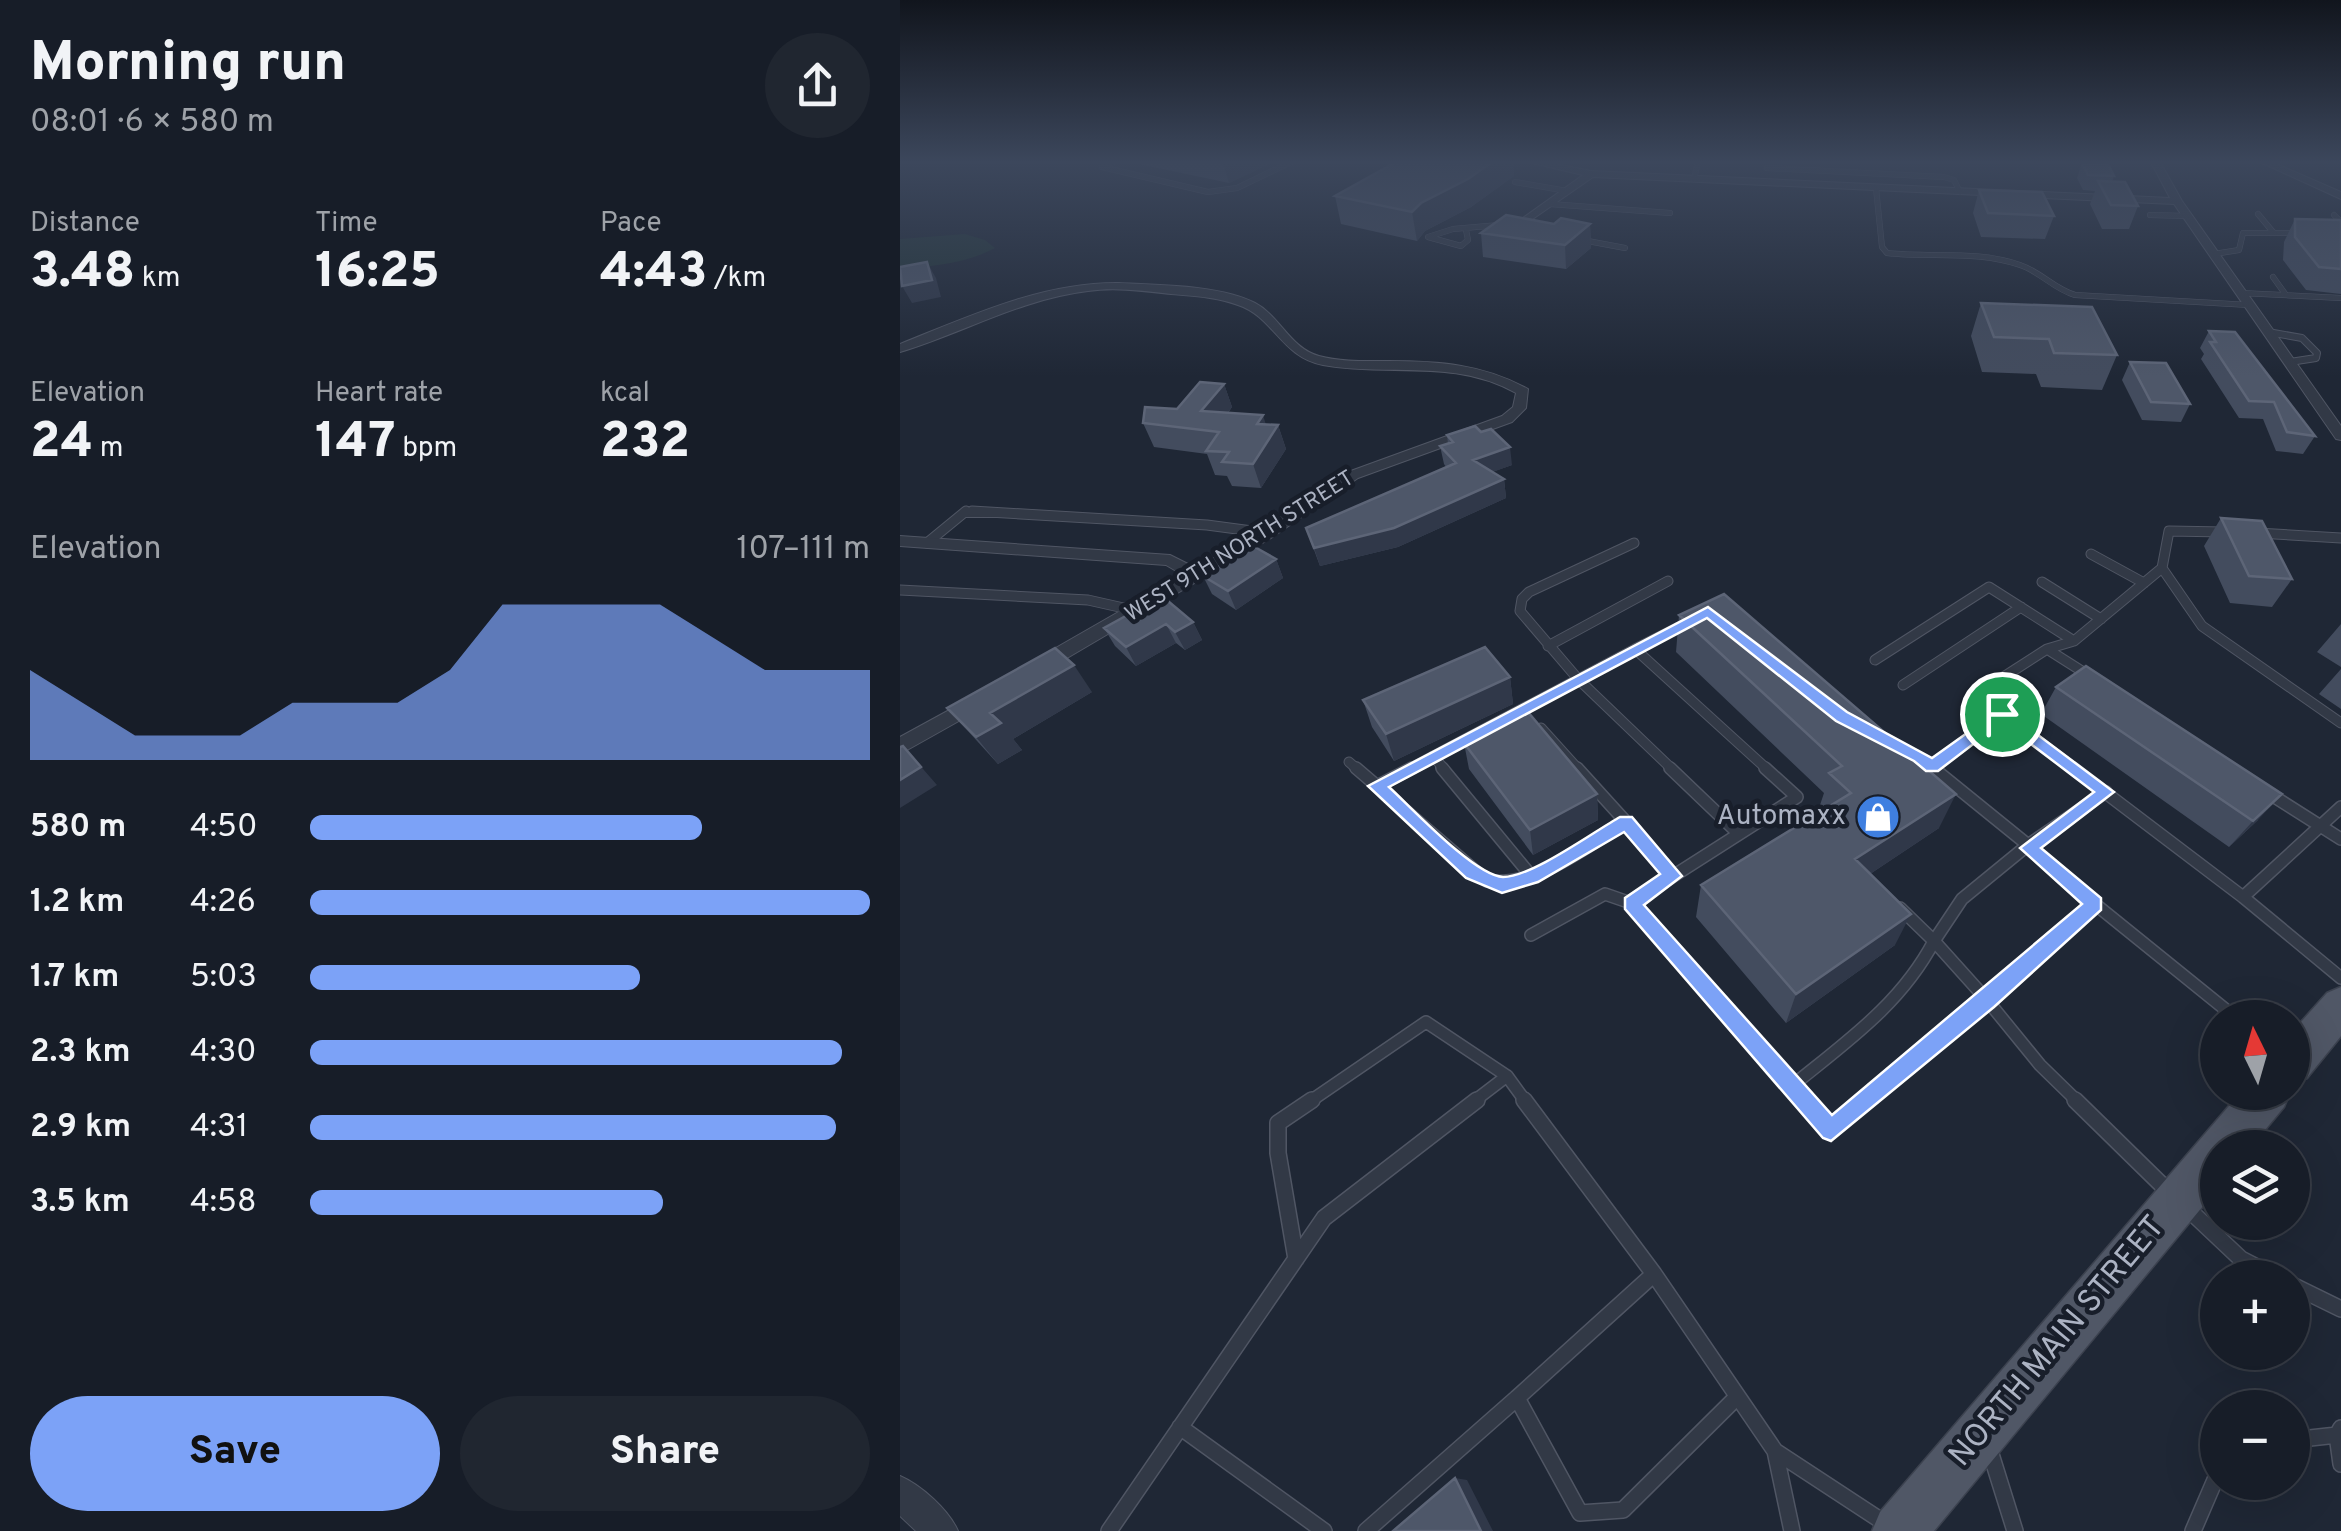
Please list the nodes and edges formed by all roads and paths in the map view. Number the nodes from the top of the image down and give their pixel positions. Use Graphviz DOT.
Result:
graph roads {
  1 [pos="1436,233"];
  2 [pos="1467,233"];
  3 [pos="1880,233"];
  4 [pos="2200,233"];
  5 [pos="2243,233"];
  6 [pos="2298,233"];
  7 [pos="2307,234"];
  8 [pos="1576,238"];
  9 [pos="1625,248"];
  10 [pos="2214,254"];
  11 [pos="2273,278"];
  12 [pos="2241,293"];
  13 [pos="2286,296"];
  14 [pos="2341,298"];
  15 [pos="2249,305"];
  16 [pos="2268,332"];
  17 [pos="900,348"];
  18 [pos="2290,362"];
  19 [pos="2341,435"];
  20 [pos="2236,532"];
  21 [pos="1267,533"];
  22 [pos="2250,533"];
  23 [pos="2264,534"];
  24 [pos="2341,538"];
  25 [pos="900,542"];
  26 [pos="927,543"];
  27 [pos="1634,543"];
  28 [pos="2274,550"];
  29 [pos="2091,554"];
  30 [pos="2162,568"];
  31 [pos="1194,574"];
  32 [pos="1668,581"];
  33 [pos="2042,582"];
  34 [pos="2144,583"];
  35 [pos="900,590"];
  36 [pos="2021,607"];
  37 [pos="1137,611"];
  38 [pos="1694,619"];
  39 [pos="2101,619"];
  40 [pos="2074,641"];
  41 [pos="1548,646"];
  42 [pos="1635,649"];
  43 [pos="2047,649"];
  44 [pos="1875,660"];
  45 [pos="1017,679"];
  46 [pos="1578,679"];
  47 [pos="2096,680"];
  48 [pos="1903,685"];
  49 [pos="984,698"];
  50 [pos="1523,708"];
  51 [pos="2002,714"];
  52 [pos="2341,723"];
  53 [pos="1873,732"];
  54 [pos="900,746"];
  55 [pos="1433,756"];
  56 [pos="1350,762"];
  57 [pos="1932,767"];
  58 [pos="2257,785"];
  59 [pos="1376,786"];
  60 [pos="2106,792"];
  61 [pos="2341,807"];
  62 [pos="1626,822"];
  63 [pos="2322,827"];
  64 [pos="1739,834"];
  65 [pos="2341,838"];
  66 [pos="2028,848"];
  67 [pos="1532,876"];
  68 [pos="1673,876"];
  69 [pos="2243,897"];
  70 [pos="1893,902"];
  71 [pos="1631,903"];
  72 [pos="2095,904"];
  73 [pos="1532,935"];
  74 [pos="1934,941"];
  75 [pos="2341,978"];
  76 [pos="1987,1000"];
  77 [pos="2214,1000"];
  78 [pos="2341,1006"];
  79 [pos="2310,1043"];
  80 [pos="1507,1076"];
  81 [pos="1792,1086"];
  82 [pos="2253,1110"];
  83 [pos="2237,1130"];
  84 [pos="2200,1174"];
  85 [pos="2178,1200"];
  86 [pos="1296,1259"];
  87 [pos="2243,1260"];
  88 [pos="1654,1274"];
  89 [pos="2310,1294"];
  90 [pos="2341,1309"];
  91 [pos="1517,1398"];
  92 [pos="1736,1398"];
  93 [pos="1180,1428"];
  94 [pos="1984,1431"];
  95 [pos="2339,1431"];
  96 [pos="2310,1437"];
  97 [pos="1775,1451"];
  98 [pos="2341,1464"];
  99 [pos="900,1492"];
  100 [pos="2204,1500"];
  101 [pos="941,1531"];
  102 [pos="1109,1531"];
  103 [pos="1324,1531"];
  104 [pos="1366,1531"];
  105 [pos="1792,1531"];
  106 [pos="1898,1531"];
  107 [pos="2016,1531"];
  108 [pos="2193,1531"];
  1 -- 2 [label="lane"];
  3 -- 15 [label="lane"];
  4 -- 10 [label="street"];
  5 -- 10 [label="lane"];
  6 -- 7 [label="lane"];
  8 -- 9 [label="lane"];
  10 -- 12 [label="street"];
  11 -- 13 [label="lane"];
  12 -- 13 [label="lane"];
  12 -- 15 [label="street"];
  13 -- 14 [label="lane"];
  15 -- 16 [label="street"];
  16 -- 18 [label="street"];
  16 -- 18 [label="lane"];
  17 -- 21 [label="street, WEST 9TH NORTH STREET"];
  18 -- 19 [label="street"];
  20 -- 30 [label="lane"];
  21 -- 26 [label="lane"];
  21 -- 31 [label="street, WEST 9TH NORTH STREET"];
  22 -- 23 [label="lane"];
  23 -- 24 [label="lane"];
  23 -- 28 [label="lane"];
  25 -- 26 [label="street"];
  26 -- 31 [label="street"];
  27 -- 41 [label="lane"];
  29 -- 34 [label="lane"];
  30 -- 34 [label="lane"];
  30 -- 52 [label="lane"];
  31 -- 37 [label="street, WEST 9TH NORTH STREET"];
  32 -- 41 [label="lane"];
  33 -- 39 [label="lane"];
  34 -- 39 [label="lane"];
  35 -- 37 [label="lane"];
  36 -- 40 [label="lane"];
  36 -- 44 [label="lane"];
  36 -- 48 [label="lane"];
  37 -- 45 [label="street, WEST 9TH NORTH STREET"];
  38 -- 42 [label="lane"];
  39 -- 40 [label="lane"];
  40 -- 43 [label="lane"];
  41 -- 46 [label="lane"];
  42 -- 46 [label="lane"];
  42 -- 64 [label="lane"];
  43 -- 47 [label="lane"];
  43 -- 51 [label="lane"];
  46 -- 50 [label="lane"];
  46 -- 64 [label="lane"];
  49 -- 54 [label="street"];
  50 -- 55 [label="lane"];
  50 -- 62 [label="lane"];
  51 -- 57 [label="lane"];
  51 -- 60 [label="lane"];
  53 -- 57 [label="lane"];
  55 -- 59 [label="lane"];
  55 -- 67 [label="lane"];
  56 -- 59 [label="lane"];
  57 -- 66 [label="lane"];
  58 -- 63 [label="lane"];
  59 -- 67 [label="lane"];
  60 -- 66 [label="lane"];
  60 -- 69 [label="lane"];
  61 -- 63 [label="lane"];
  62 -- 67 [label="lane"];
  62 -- 68 [label="lane"];
  63 -- 65 [label="lane"];
  63 -- 69 [label="lane"];
  64 -- 68 [label="lane"];
  66 -- 72 [label="lane"];
  66 -- 74 [label="lane"];
  68 -- 71 [label="lane"];
  69 -- 75 [label="lane"];
  70 -- 74 [label="lane"];
  71 -- 73 [label="lane"];
  71 -- 81 [label="lane"];
  72 -- 76 [label="lane"];
  72 -- 77 [label="lane"];
  74 -- 76 [label="lane"];
  74 -- 81 [label="lane"];
  76 -- 81 [label="lane"];
  76 -- 85 [label="lane"];
  78 -- 79 [label="main road"];
  80 -- 86 [label="lane"];
  80 -- 86 [label="lane"];
  80 -- 88 [label="lane"];
  82 -- 83 [label="main road, NORTH MAIN STREET"];
  84 -- 85 [label="main road, NORTH MAIN STREET"];
  85 -- 87 [label="lane"];
  85 -- 94 [label="main road, NORTH MAIN STREET"];
  86 -- 93 [label="lane"];
  88 -- 91 [label="lane"];
  88 -- 92 [label="lane"];
  89 -- 90 [label="lane"];
  91 -- 92 [label="lane"];
  91 -- 104 [label="lane"];
  92 -- 97 [label="lane"];
  93 -- 102 [label="lane"];
  93 -- 103 [label="lane"];
  94 -- 106 [label="main road, NORTH MAIN STREET"];
  94 -- 107 [label="lane"];
  95 -- 96 [label="lane"];
  95 -- 98 [label="lane"];
  97 -- 105 [label="lane"];
  97 -- 106 [label="lane"];
  99 -- 101 [label="street"];
  100 -- 108 [label="lane"];
}
